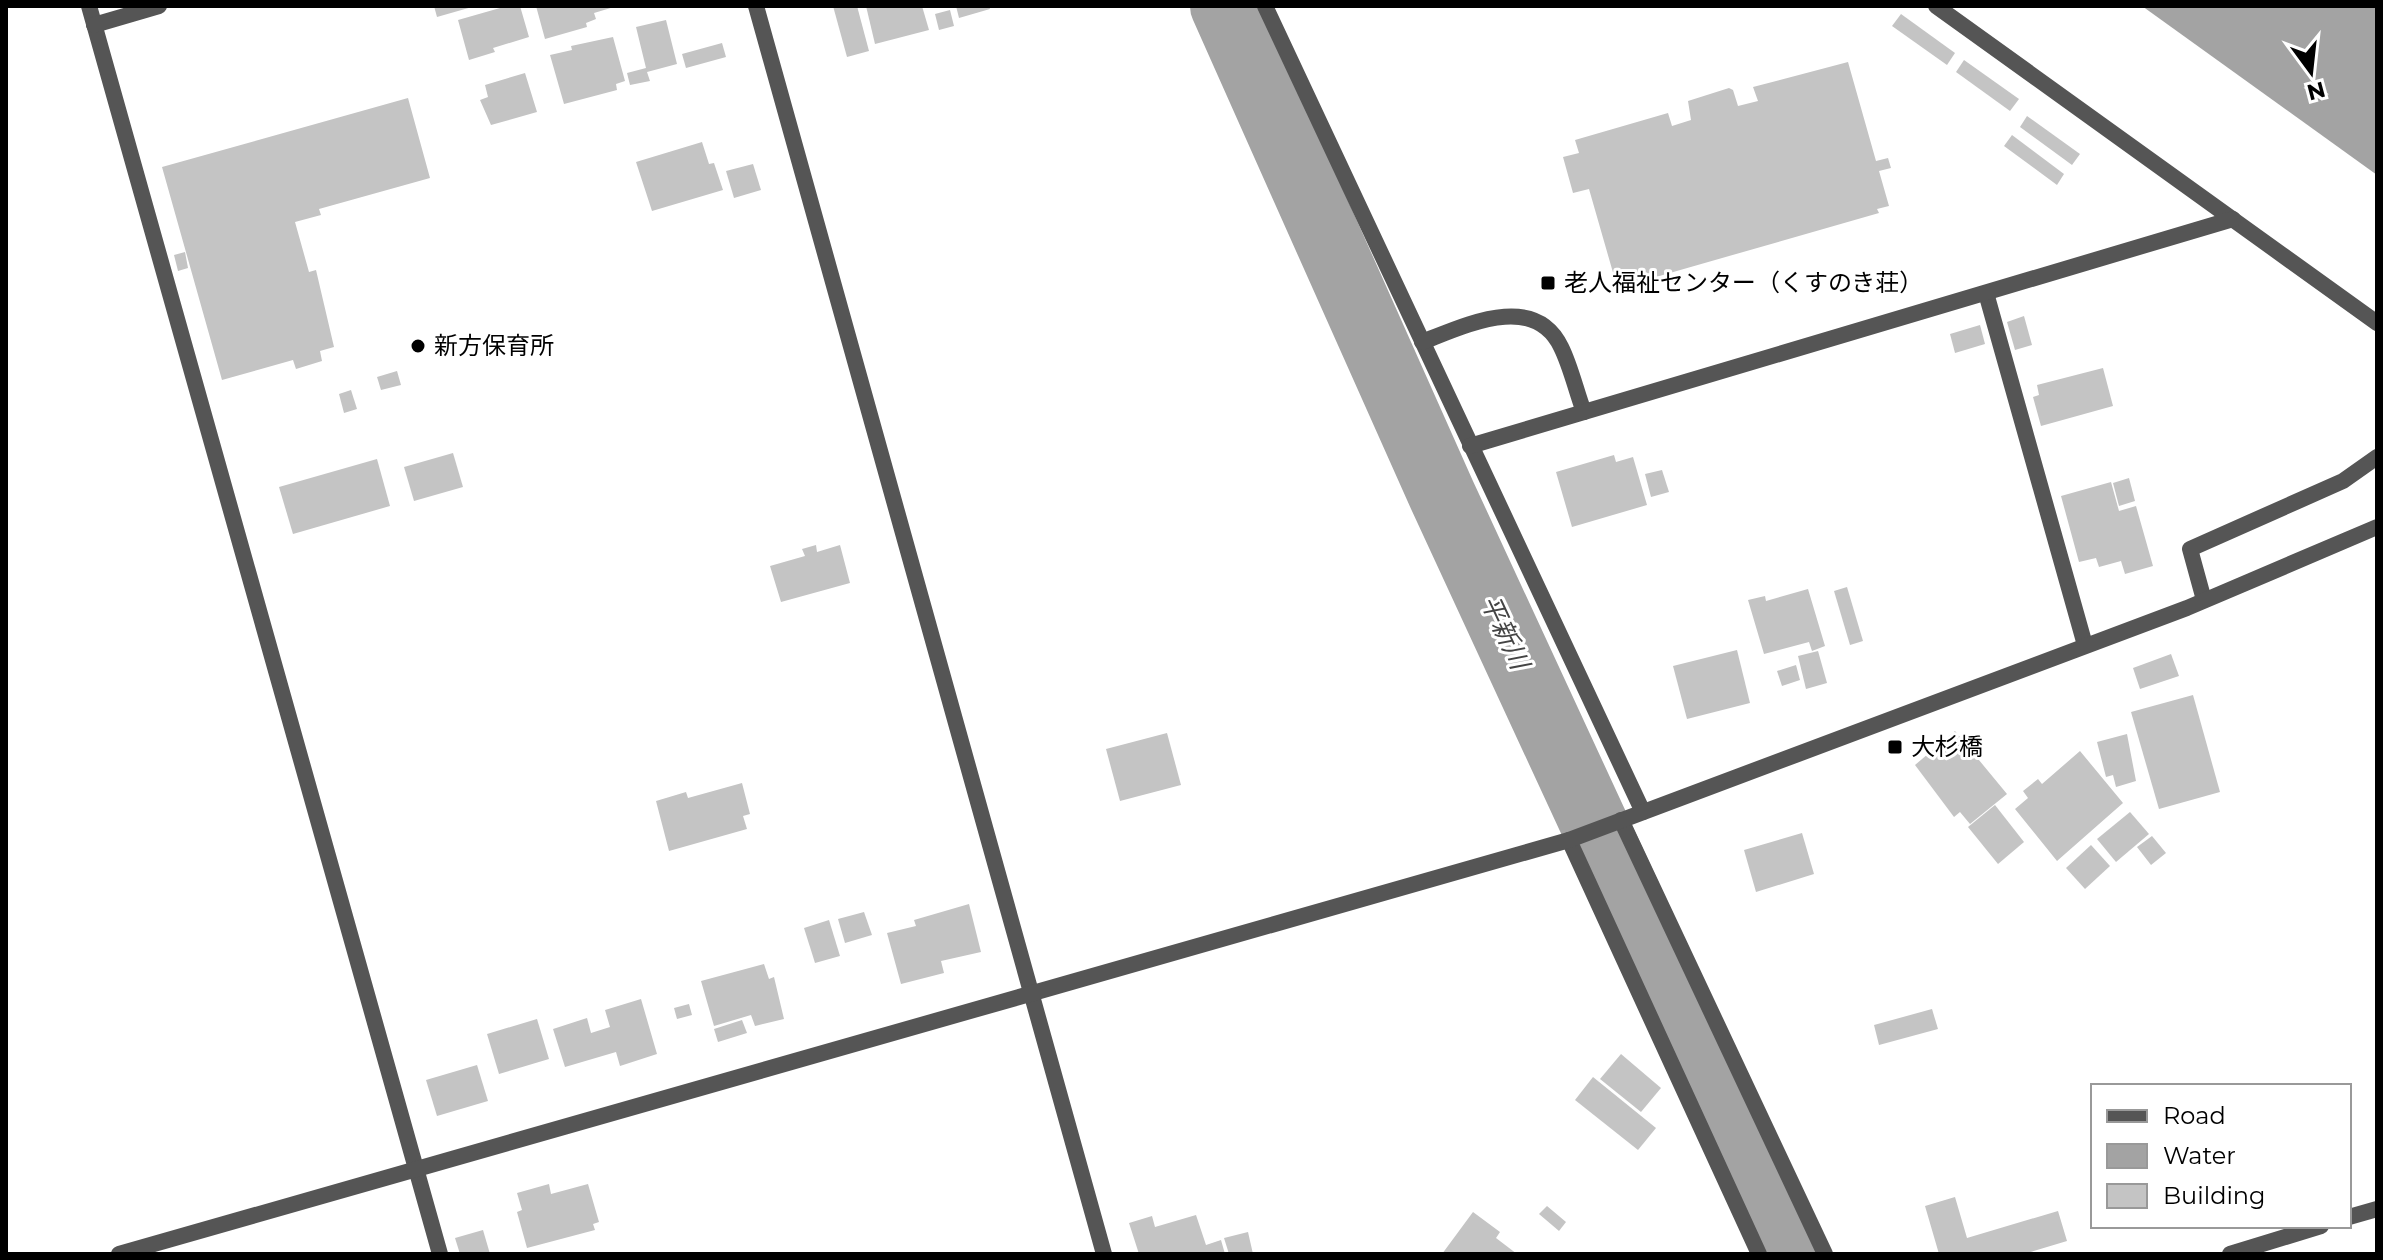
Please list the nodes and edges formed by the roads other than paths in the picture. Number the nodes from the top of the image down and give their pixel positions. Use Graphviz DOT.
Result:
graph roads {
  1 [pos="89,6"];
  2 [pos="159,6"];
  3 [pos="756,6"];
  4 [pos="1265,6"];
  5 [pos="1936,6"];
  6 [pos="94,25"];
  7 [pos="2233,219"];
  8 [pos="1986,293"];
  9 [pos="2377,323"];
  10 [pos="1422,342"];
  11 [pos="1584,412"];
  12 [pos="1470,446"];
  13 [pos="2377,457"];
  14 [pos="2377,527"];
  15 [pos="2204,600"];
  16 [pos="2085,645"];
  17 [pos="1643,812"];
  18 [pos="1621,820"];
  19 [pos="1569,840"];
  20 [pos="1030,997"];
  21 [pos="416,1170"];
  22 [pos="2377,1209"];
  23 [pos="2351,1216"];
  24 [pos="2314,1228"];
  25 [pos="119,1254"];
  26 [pos="440,1254"];
  27 [pos="1104,1254"];
  28 [pos="1759,1254"];
  29 [pos="1825,1254"];
  30 [pos="2230,1254"];
  1 -- 6 [label="street"];
  2 -- 6 [label="street"];
  3 -- 20 [label="street"];
  4 -- 10 [label="street"];
  5 -- 7 [label="street"];
  6 -- 21 [label="street"];
  7 -- 8 [label="street"];
  7 -- 9 [label="street"];
  8 -- 11 [label="street"];
  8 -- 16 [label="street"];
  10 -- 11 [label="street"];
  10 -- 12 [label="street"];
  11 -- 12 [label="street"];
  12 -- 17 [label="street"];
  13 -- 15 [label="street"];
  14 -- 15 [label="street"];
  15 -- 16 [label="street"];
  16 -- 17 [label="street"];
  17 -- 18 [label="street"];
  18 -- 19 [label="street"];
  18 -- 29 [label="street"];
  19 -- 20 [label="street"];
  19 -- 28 [label="street"];
  20 -- 21 [label="street"];
  20 -- 27 [label="street"];
  21 -- 25 [label="street"];
  21 -- 26 [label="street"];
  22 -- 23 [label="street"];
  24 -- 30 [label="street"];
}
